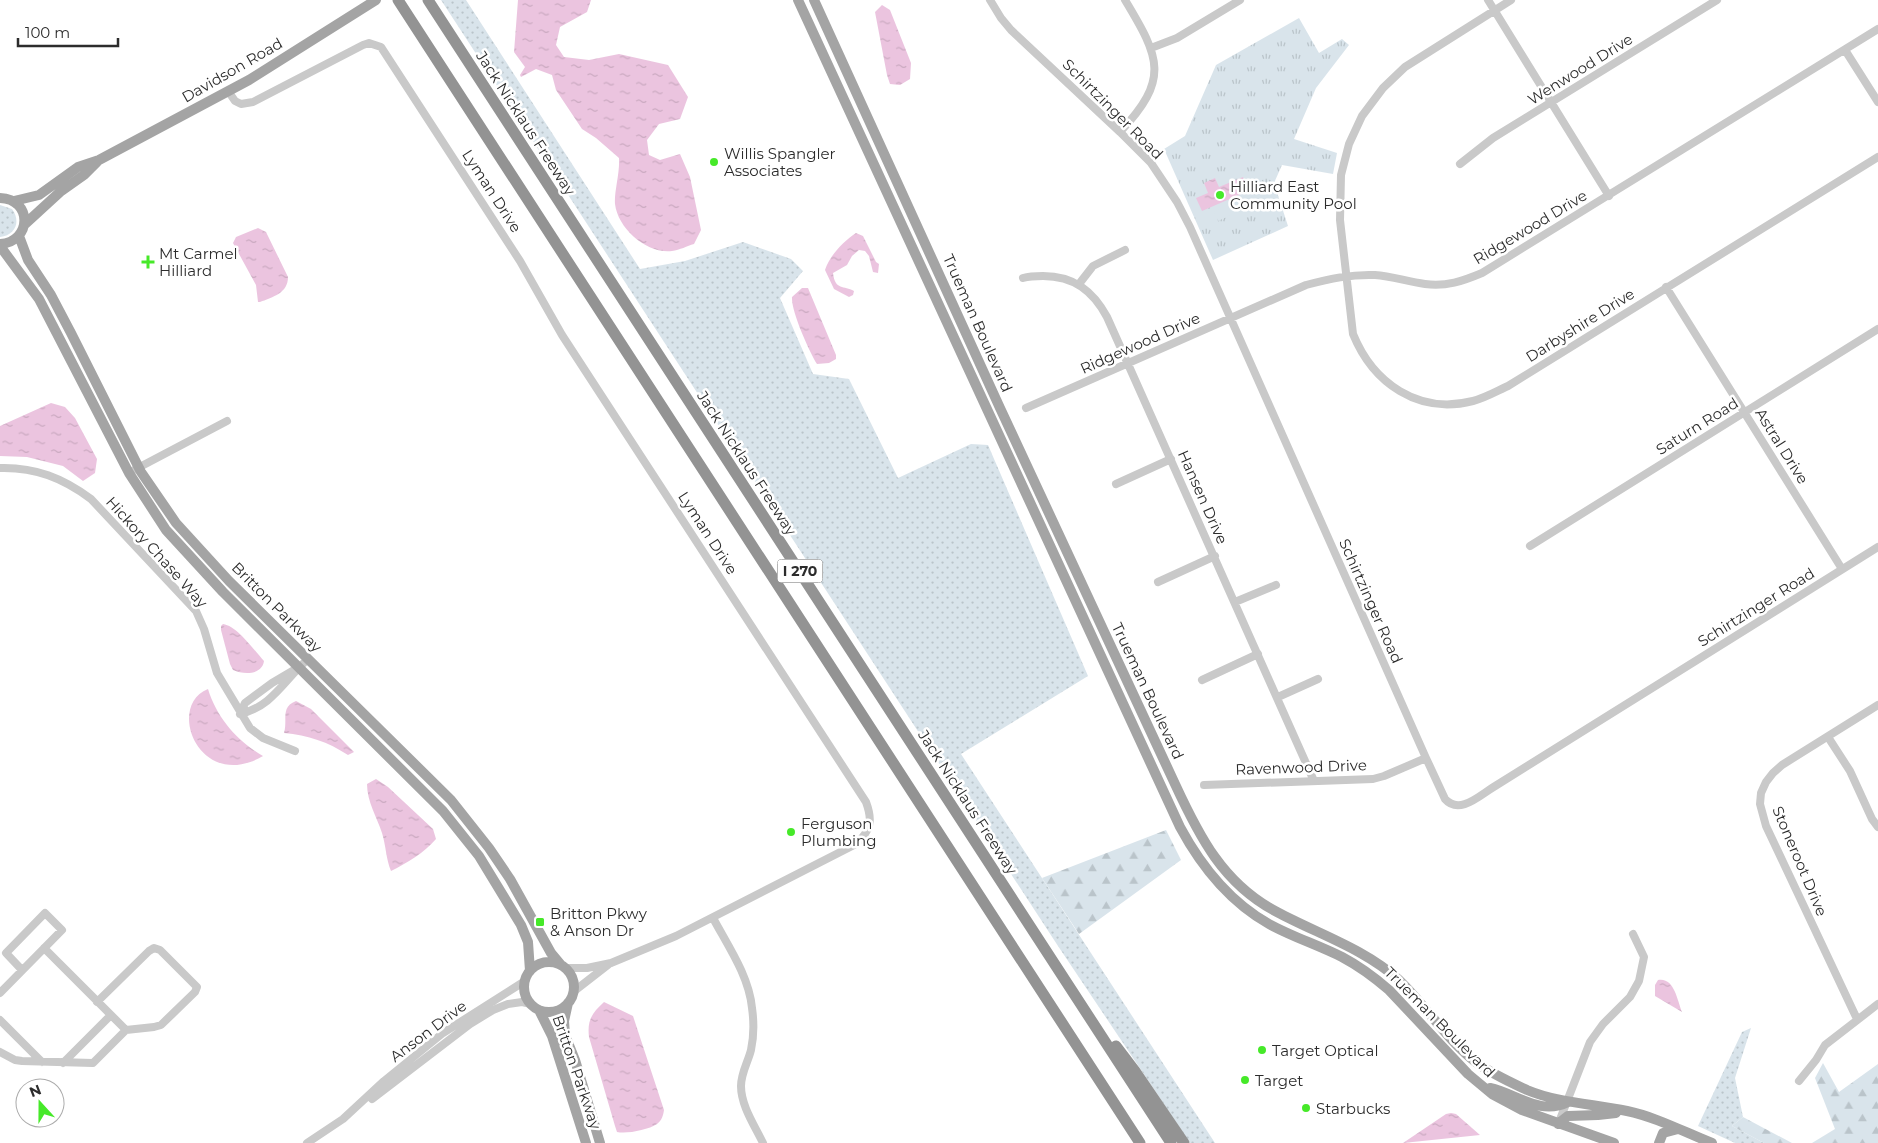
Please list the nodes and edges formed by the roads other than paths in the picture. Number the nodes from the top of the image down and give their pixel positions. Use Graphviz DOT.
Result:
graph roads {
  1 [pos="376,0"];
  2 [pos="398,0"];
  3 [pos="428,0"];
  4 [pos="798,0"];
  5 [pos="814,0"];
  6 [pos="990,0"];
  7 [pos="1125,0"];
  8 [pos="1240,0"];
  9 [pos="1488,0"];
  10 [pos="1511,0"];
  11 [pos="1717,0"];
  12 [pos="1494,10"];
  13 [pos="1878,29"];
  14 [pos="1151,48"];
  15 [pos="1845,50"];
  16 [pos="228,92"];
  17 [pos="1552,102"];
  18 [pos="1878,102"];
  19 [pos="1120,132"];
  20 [pos="1878,157"];
  21 [pos="99,160"];
  22 [pos="1460,164"];
  23 [pos="1609,196"];
  24 [pos="5,197"];
  25 [pos="24,226"];
  26 [pos="19,236"];
  27 [pos="0,245"];
  28 [pos="1125,250"];
  29 [pos="1345,276"];
  30 [pos="1024,278"];
  31 [pos="1079,284"];
  32 [pos="1666,288"];
  33 [pos="1229,318"];
  34 [pos="1878,329"];
  35 [pos="1128,363"];
  36 [pos="1026,408"];
  37 [pos="1744,413"];
  38 [pos="227,421"];
  39 [pos="1171,459"];
  40 [pos="0,468"];
  41 [pos="139,468"];
  42 [pos="129,473"];
  43 [pos="1116,484"];
  44 [pos="1530,546"];
  45 [pos="1878,547"];
  46 [pos="1215,556"];
  47 [pos="1842,569"];
  48 [pos="1158,582"];
  49 [pos="1276,585"];
  50 [pos="1235,602"];
  51 [pos="1258,654"];
  52 [pos="307,660"];
  53 [pos="298,668"];
  54 [pos="1318,679"];
  55 [pos="1202,680"];
  56 [pos="1278,697"];
  57 [pos="1878,706"];
  58 [pos="240,714"];
  59 [pos="1828,738"];
  60 [pos="295,751"];
  61 [pos="1426,758"];
  62 [pos="1314,781"];
  63 [pos="1204,785"];
  64 [pos="1878,827"];
  65 [pos="713,918"];
  66 [pos="1633,934"];
  67 [pos="44,948"];
  68 [pos="611,963"];
  69 [pos="563,967"];
  70 [pos="22,970"];
  71 [pos="530,971"];
  72 [pos="525,981"];
  73 [pos="1067,983"];
  74 [pos="2,987"];
  75 [pos="573,992"];
  76 [pos="97,1002"];
  77 [pos="568,1003"];
  78 [pos="1878,1004"];
  79 [pos="535,1007"];
  80 [pos="110,1015"];
  81 [pos="1856,1019"];
  82 [pos="0,1020"];
  83 [pos="126,1030"];
  84 [pos="0,1052"];
  85 [pos="42,1062"];
  86 [pos="63,1063"];
  87 [pos="1799,1081"];
  88 [pos="1484,1087"];
  89 [pos="1568,1102"];
  90 [pos="353,1111"];
  91 [pos="1627,1111"];
  92 [pos="1558,1124"];
  93 [pos="1678,1129"];
  94 [pos="307,1143"];
  95 [pos="586,1143"];
  96 [pos="600,1143"];
  97 [pos="762,1143"];
  98 [pos="1139,1143"];
  99 [pos="1171,1143"];
  100 [pos="1184,1143"];
  101 [pos="1614,1143"];
  102 [pos="1659,1143"];
  103 [pos="1712,1143"];
  1 -- 16 [label="main road, Davidson Road"];
  2 -- 98 [label="highway, I 270"];
  3 -- 73 [label="highway, Jack Nicklaus Freeway / I 270"];
  4 -- 88 [label="main road, Trueman Boulevard"];
  5 -- 89 [label="main road, Trueman Boulevard"];
  6 -- 19 [label="street, Schirtzinger Road"];
  7 -- 14 [label="street"];
  8 -- 14 [label="street"];
  9 -- 12 [label="street"];
  10 -- 12 [label="street, Darbyshire Drive"];
  11 -- 17 [label="street, Wenwood Drive"];
  12 -- 17 [label="street"];
  12 -- 29 [label="street, Darbyshire Drive"];
  13 -- 15 [label="street, Ridgewood Drive"];
  14 -- 19 [label="street"];
  15 -- 18 [label="street"];
  15 -- 23 [label="street, Ridgewood Drive"];
  16 -- 21 [label="main road, Davidson Road"];
  16 -- 65 [label="street, Lyman Drive"];
  17 -- 22 [label="street, Wenwood Drive"];
  17 -- 23 [label="street"];
  19 -- 33 [label="street, Schirtzinger Road"];
  20 -- 32 [label="street, Darbyshire Drive"];
  21 -- 24 [label="main road, Davidson Road"];
  21 -- 25 [label="main road, Davidson Road"];
  23 -- 29 [label="street, Ridgewood Drive"];
  24 -- 25 [label="main road"];
  25 -- 26 [label="main road"];
  26 -- 27 [label="main road"];
  26 -- 41 [label="main road, Britton Parkway"];
  27 -- 42 [label="main road, Britton Parkway"];
  28 -- 31 [label="street"];
  29 -- 32 [label="street, Darbyshire Drive"];
  29 -- 33 [label="street, Ridgewood Drive"];
  30 -- 31 [label="street, Hansen Drive"];
  31 -- 35 [label="street, Hansen Drive"];
  32 -- 37 [label="street, Astral Drive"];
  33 -- 35 [label="street, Ridgewood Drive"];
  33 -- 61 [label="street, Schirtzinger Road"];
  34 -- 37 [label="street, Saturn Road"];
  35 -- 36 [label="street, Ridgewood Drive"];
  35 -- 39 [label="street, Hansen Drive"];
  37 -- 44 [label="street, Saturn Road"];
  37 -- 47 [label="street, Astral Drive"];
  38 -- 41 [label="street"];
  39 -- 43 [label="street"];
  39 -- 46 [label="street, Hansen Drive"];
  40 -- 58 [label="street, Hickory Chase Way"];
  41 -- 42 [label="street"];
  41 -- 52 [label="main road, Britton Parkway"];
  42 -- 53 [label="main road, Britton Parkway"];
  45 -- 47 [label="street, Schirtzinger Road"];
  46 -- 48 [label="street"];
  46 -- 50 [label="street, Hansen Drive"];
  47 -- 61 [label="street, Schirtzinger Road"];
  49 -- 50 [label="street"];
  50 -- 51 [label="street, Hansen Drive"];
  51 -- 55 [label="street"];
  51 -- 56 [label="street, Hansen Drive"];
  52 -- 53 [label="street"];
  52 -- 69 [label="main road, Britton Parkway"];
  53 -- 58 [label="street"];
  53 -- 58 [label="street"];
  53 -- 71 [label="main road, Britton Parkway"];
  54 -- 56 [label="street"];
  56 -- 62 [label="street, Hansen Drive"];
  57 -- 59 [label="street, Stoneroot Drive"];
  58 -- 60 [label="street, Hickory Chase Way"];
  59 -- 64 [label="street"];
  59 -- 81 [label="street, Stoneroot Drive"];
  61 -- 62 [label="street, Ravenwood Drive"];
  62 -- 63 [label="street, Ravenwood Drive"];
  65 -- 68 [label="street"];
  65 -- 97 [label="street"];
  66 -- 89 [label="street"];
  67 -- 70 [label="street"];
  67 -- 70 [label="street"];
  67 -- 76 [label="street"];
  68 -- 69 [label="street"];
  68 -- 75 [label="street"];
  69 -- 71 [label="main road"];
  69 -- 75 [label="main road"];
  70 -- 74 [label="street"];
  71 -- 72 [label="main road"];
  72 -- 79 [label="main road"];
  72 -- 90 [label="street, Anson Drive"];
  73 -- 99 [label="highway, Jack Nicklaus Freeway / I 270"];
  73 -- 100 [label="highway"];
  75 -- 77 [label="main road"];
  76 -- 80 [label="street"];
  76 -- 83 [label="street"];
  77 -- 79 [label="main road"];
  77 -- 96 [label="main road, Britton Parkway"];
  78 -- 81 [label="street"];
  79 -- 90 [label="street, Anson Drive"];
  79 -- 95 [label="main road, Britton Parkway"];
  80 -- 83 [label="street"];
  80 -- 86 [label="street"];
  81 -- 87 [label="street"];
  82 -- 85 [label="street"];
  83 -- 86 [label="street"];
  84 -- 85 [label="street"];
  85 -- 86 [label="street"];
  88 -- 89 [label="main road"];
  88 -- 92 [label="main road, Trueman Boulevard"];
  89 -- 91 [label="main road, Trueman Boulevard"];
  89 -- 92 [label="street"];
  90 -- 94 [label="street, Anson Drive"];
  91 -- 92 [label="main road"];
  91 -- 93 [label="main road, Trueman Boulevard"];
  92 -- 101 [label="main road, Trueman Boulevard"];
  93 -- 102 [label="main road"];
  93 -- 103 [label="main road, Trueman Boulevard"];
}
